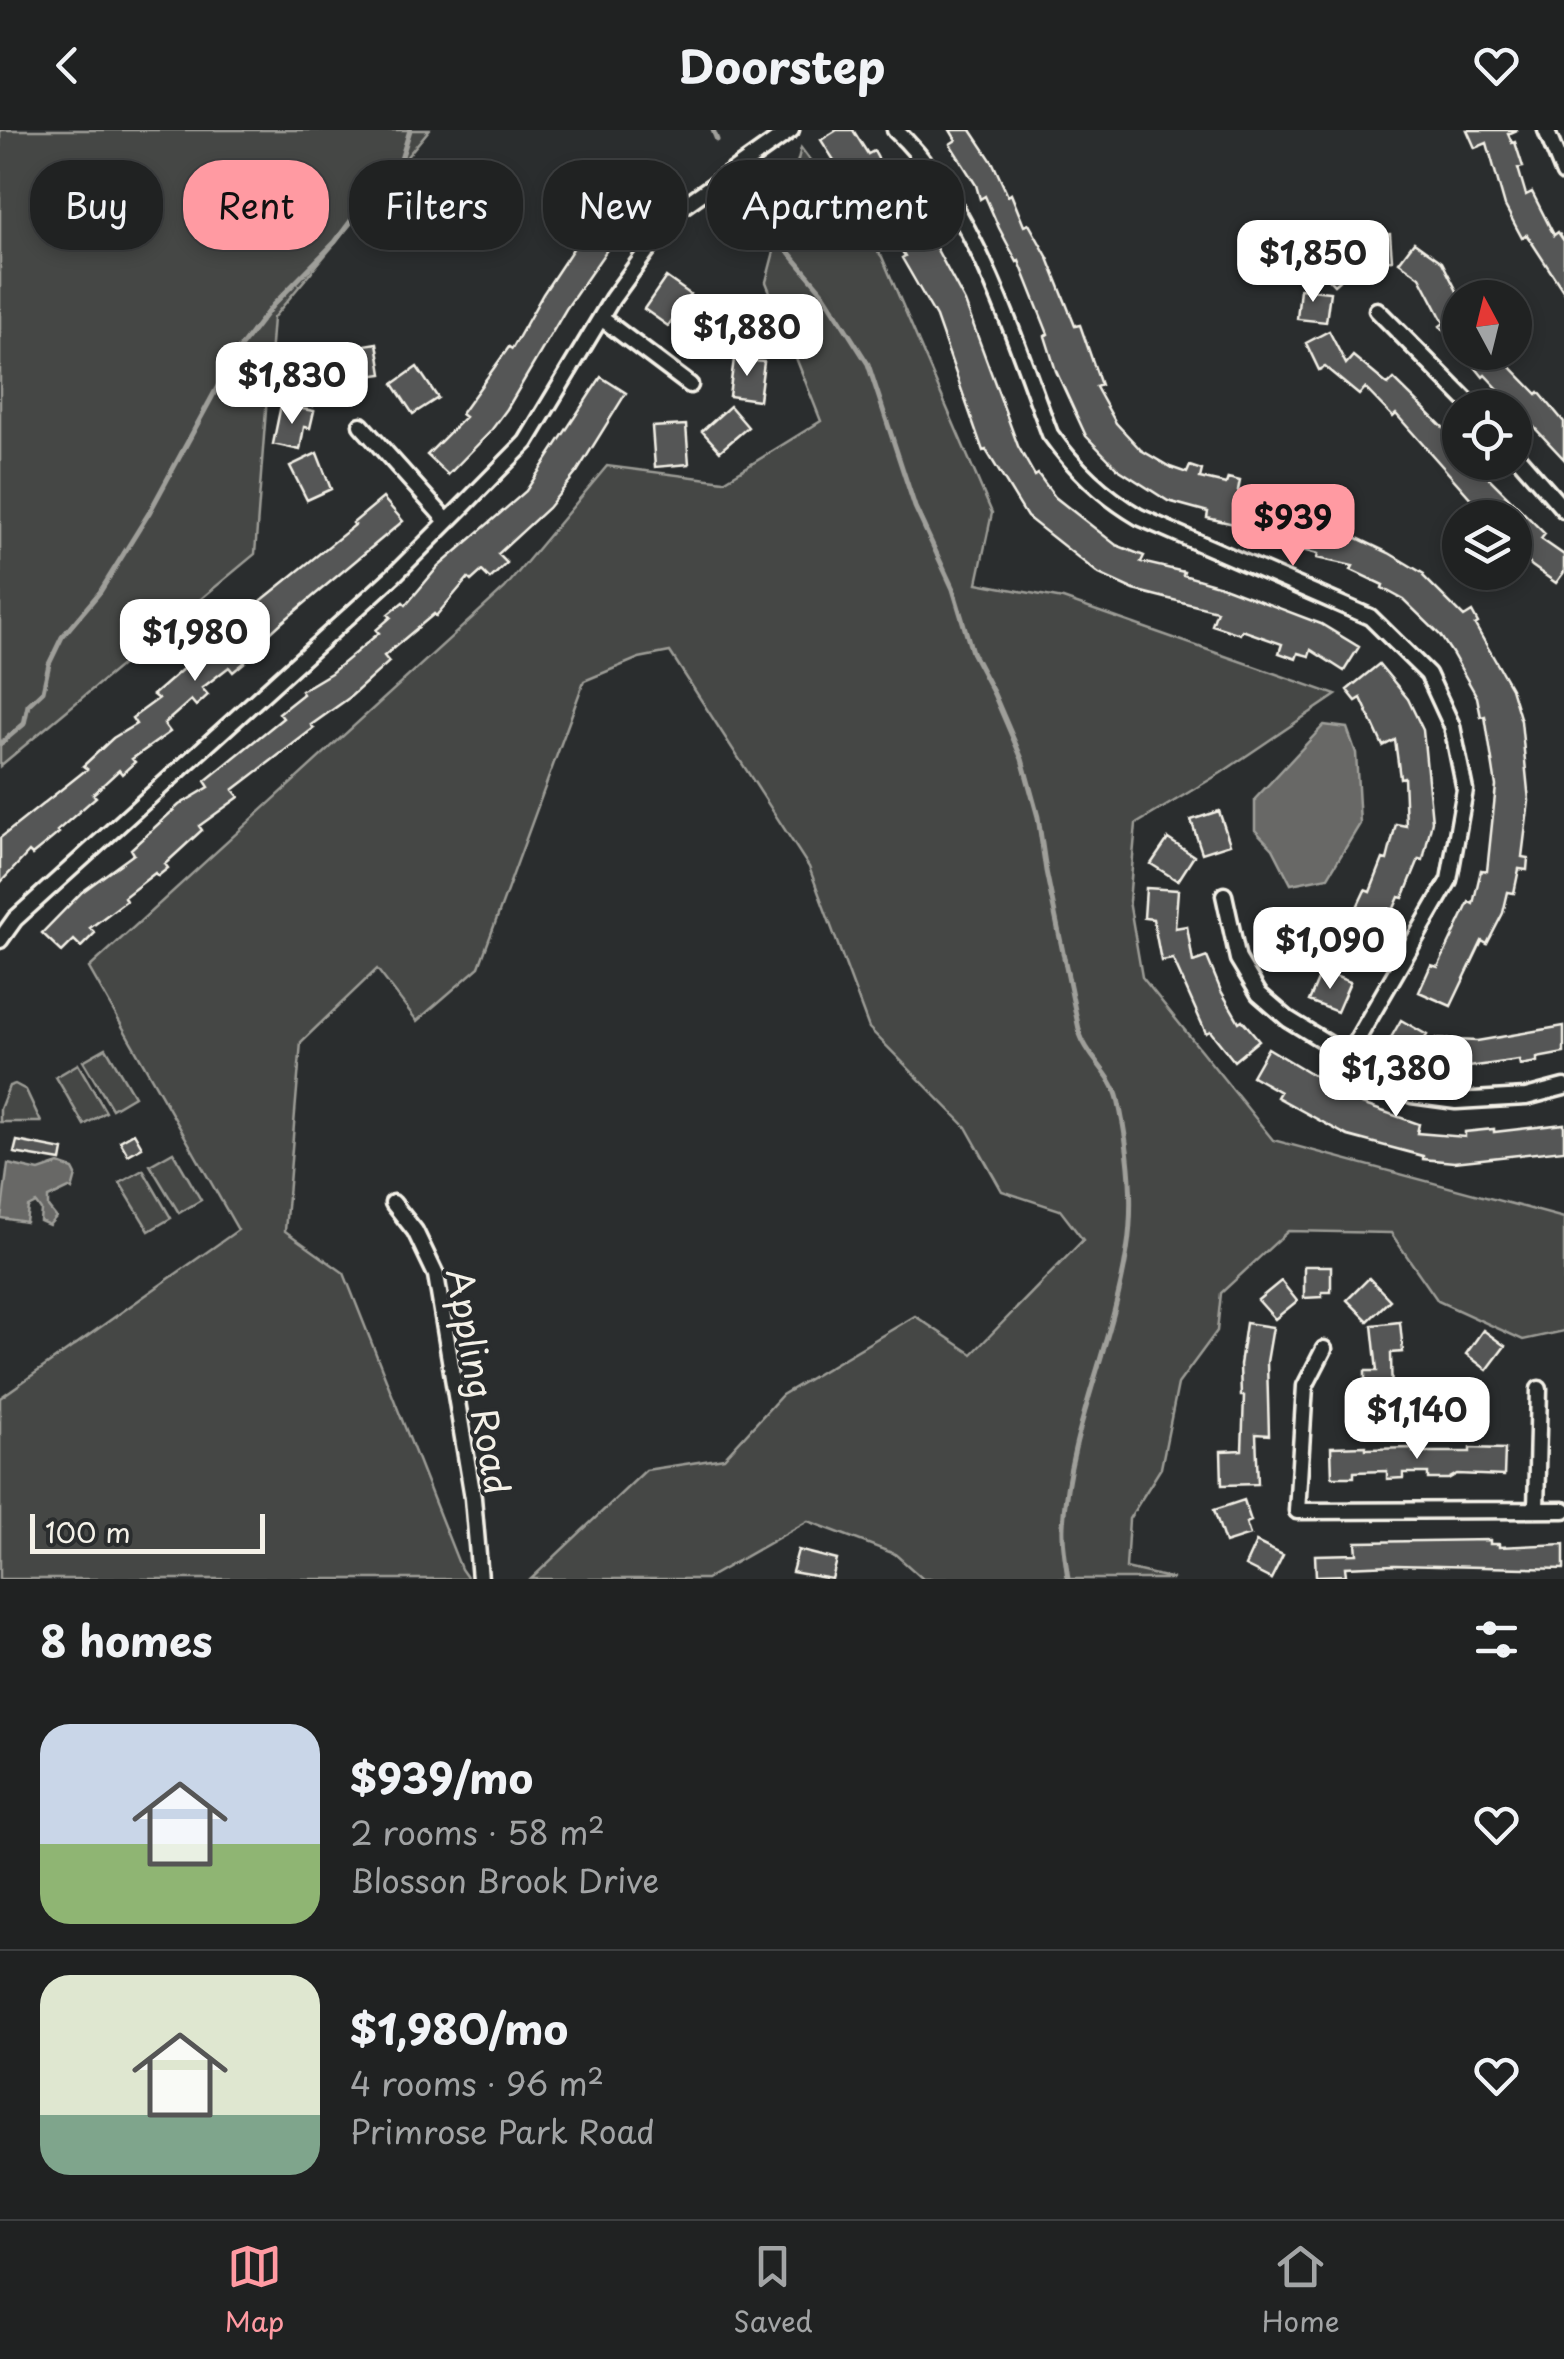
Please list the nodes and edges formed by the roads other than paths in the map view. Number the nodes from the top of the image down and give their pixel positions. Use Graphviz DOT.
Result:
graph roads {
  1 [pos="791,130"];
  2 [pos="895,130"];
  3 [pos="1546,130"];
  4 [pos="909,137"];
  5 [pos="1564,174"];
  6 [pos="1377,310"];
  7 [pos="602,318"];
  8 [pos="690,385"];
  9 [pos="1456,390"];
  10 [pos="362,425"];
  11 [pos="1532,473"];
  12 [pos="1564,510"];
  13 [pos="446,520"];
  14 [pos="1224,895"];
  15 [pos="0,940"];
  16 [pos="1347,1057"];
  17 [pos="1564,1087"];
  18 [pos="393,1203"];
  19 [pos="1324,1348"];
  20 [pos="1540,1389"];
  21 [pos="1536,1510"];
  22 [pos="1564,1510"];
  23 [pos="480,1579"];
  1 -- 7 [label="street"];
  2 -- 4 [label="street"];
  3 -- 5 [label="street"];
  4 -- 16 [label="street"];
  6 -- 9 [label="street"];
  7 -- 8 [label="street"];
  7 -- 13 [label="street"];
  10 -- 13 [label="street"];
  11 -- 12 [label="street"];
  13 -- 15 [label="street"];
  14 -- 16 [label="street"];
  16 -- 17 [label="street"];
  18 -- 23 [label="street, Appling Road"];
  19 -- 21 [label="street"];
  20 -- 21 [label="street"];
  21 -- 22 [label="street"];
}
